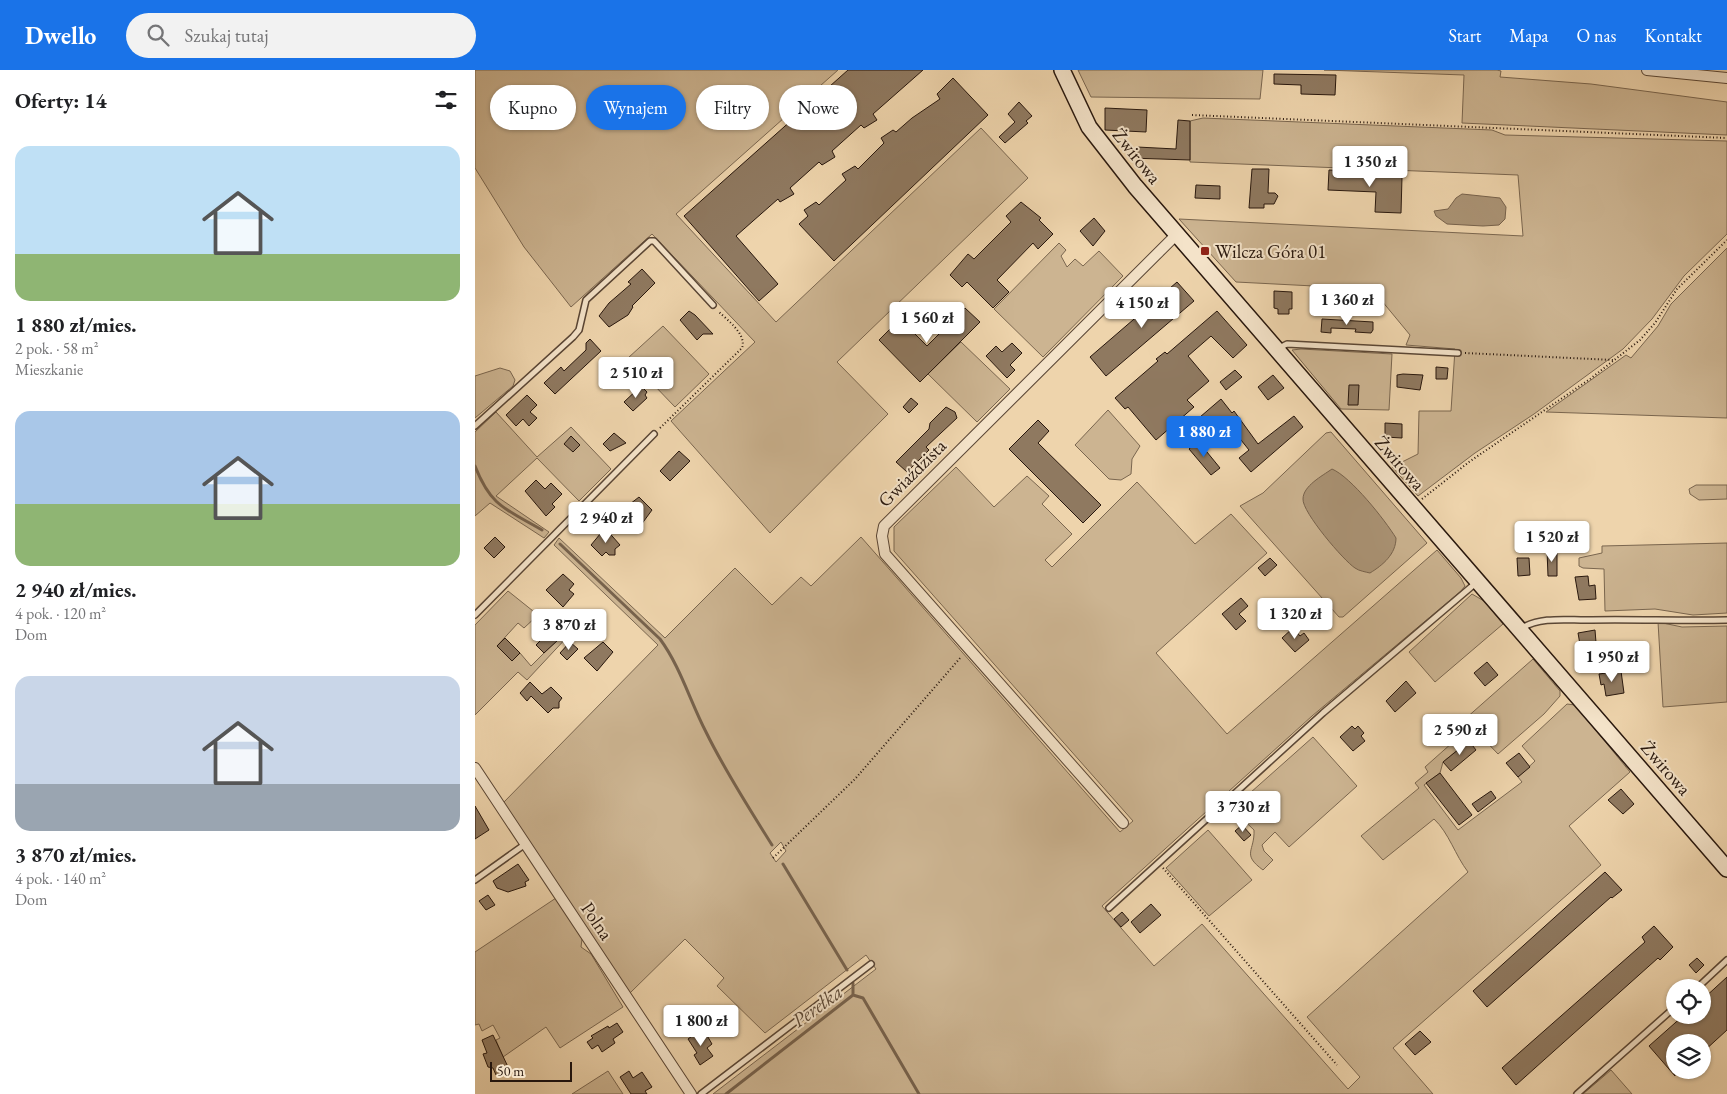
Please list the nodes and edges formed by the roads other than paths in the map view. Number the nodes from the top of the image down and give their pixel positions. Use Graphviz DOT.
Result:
graph roads {
  1 [pos="1062,70"];
  2 [pos="1647,70"];
  3 [pos="1727,78"];
  4 [pos="1177,234"];
  5 [pos="713,305"];
  6 [pos="1276,349"];
  7 [pos="1458,353"];
  8 [pos="475,426"];
  9 [pos="655,434"];
  10 [pos="1478,582"];
  11 [pos="475,615"];
  12 [pos="1727,620"];
  13 [pos="1519,630"];
  14 [pos="475,768"];
  15 [pos="1123,823"];
  16 [pos="525,845"];
  17 [pos="1727,869"];
  18 [pos="475,880"];
  19 [pos="1109,908"];
  20 [pos="1727,960"];
  21 [pos="871,964"];
  22 [pos="1707,979"];
  23 [pos="1666,1015"];
  24 [pos="691,1094"];
  25 [pos="701,1094"];
  26 [pos="1577,1094"];
  1 -- 4 [label="street, Żwirowa"];
  2 -- 3 [label="street"];
  4 -- 6 [label="street, Żwirowa"];
  4 -- 15 [label="street, Gwiaździsta"];
  5 -- 8 [label="lane"];
  6 -- 7 [label="lane"];
  6 -- 10 [label="street, Żwirowa"];
  9 -- 11 [label="lane"];
  10 -- 13 [label="street, Żwirowa"];
  10 -- 19 [label="lane"];
  12 -- 13 [label="lane"];
  13 -- 17 [label="street, Żwirowa"];
  14 -- 16 [label="street, Polna"];
  16 -- 18 [label="lane"];
  16 -- 24 [label="street, Polna"];
  20 -- 22 [label="lane"];
  21 -- 25 [label="lane"];
  23 -- 26 [label="lane"];
}
